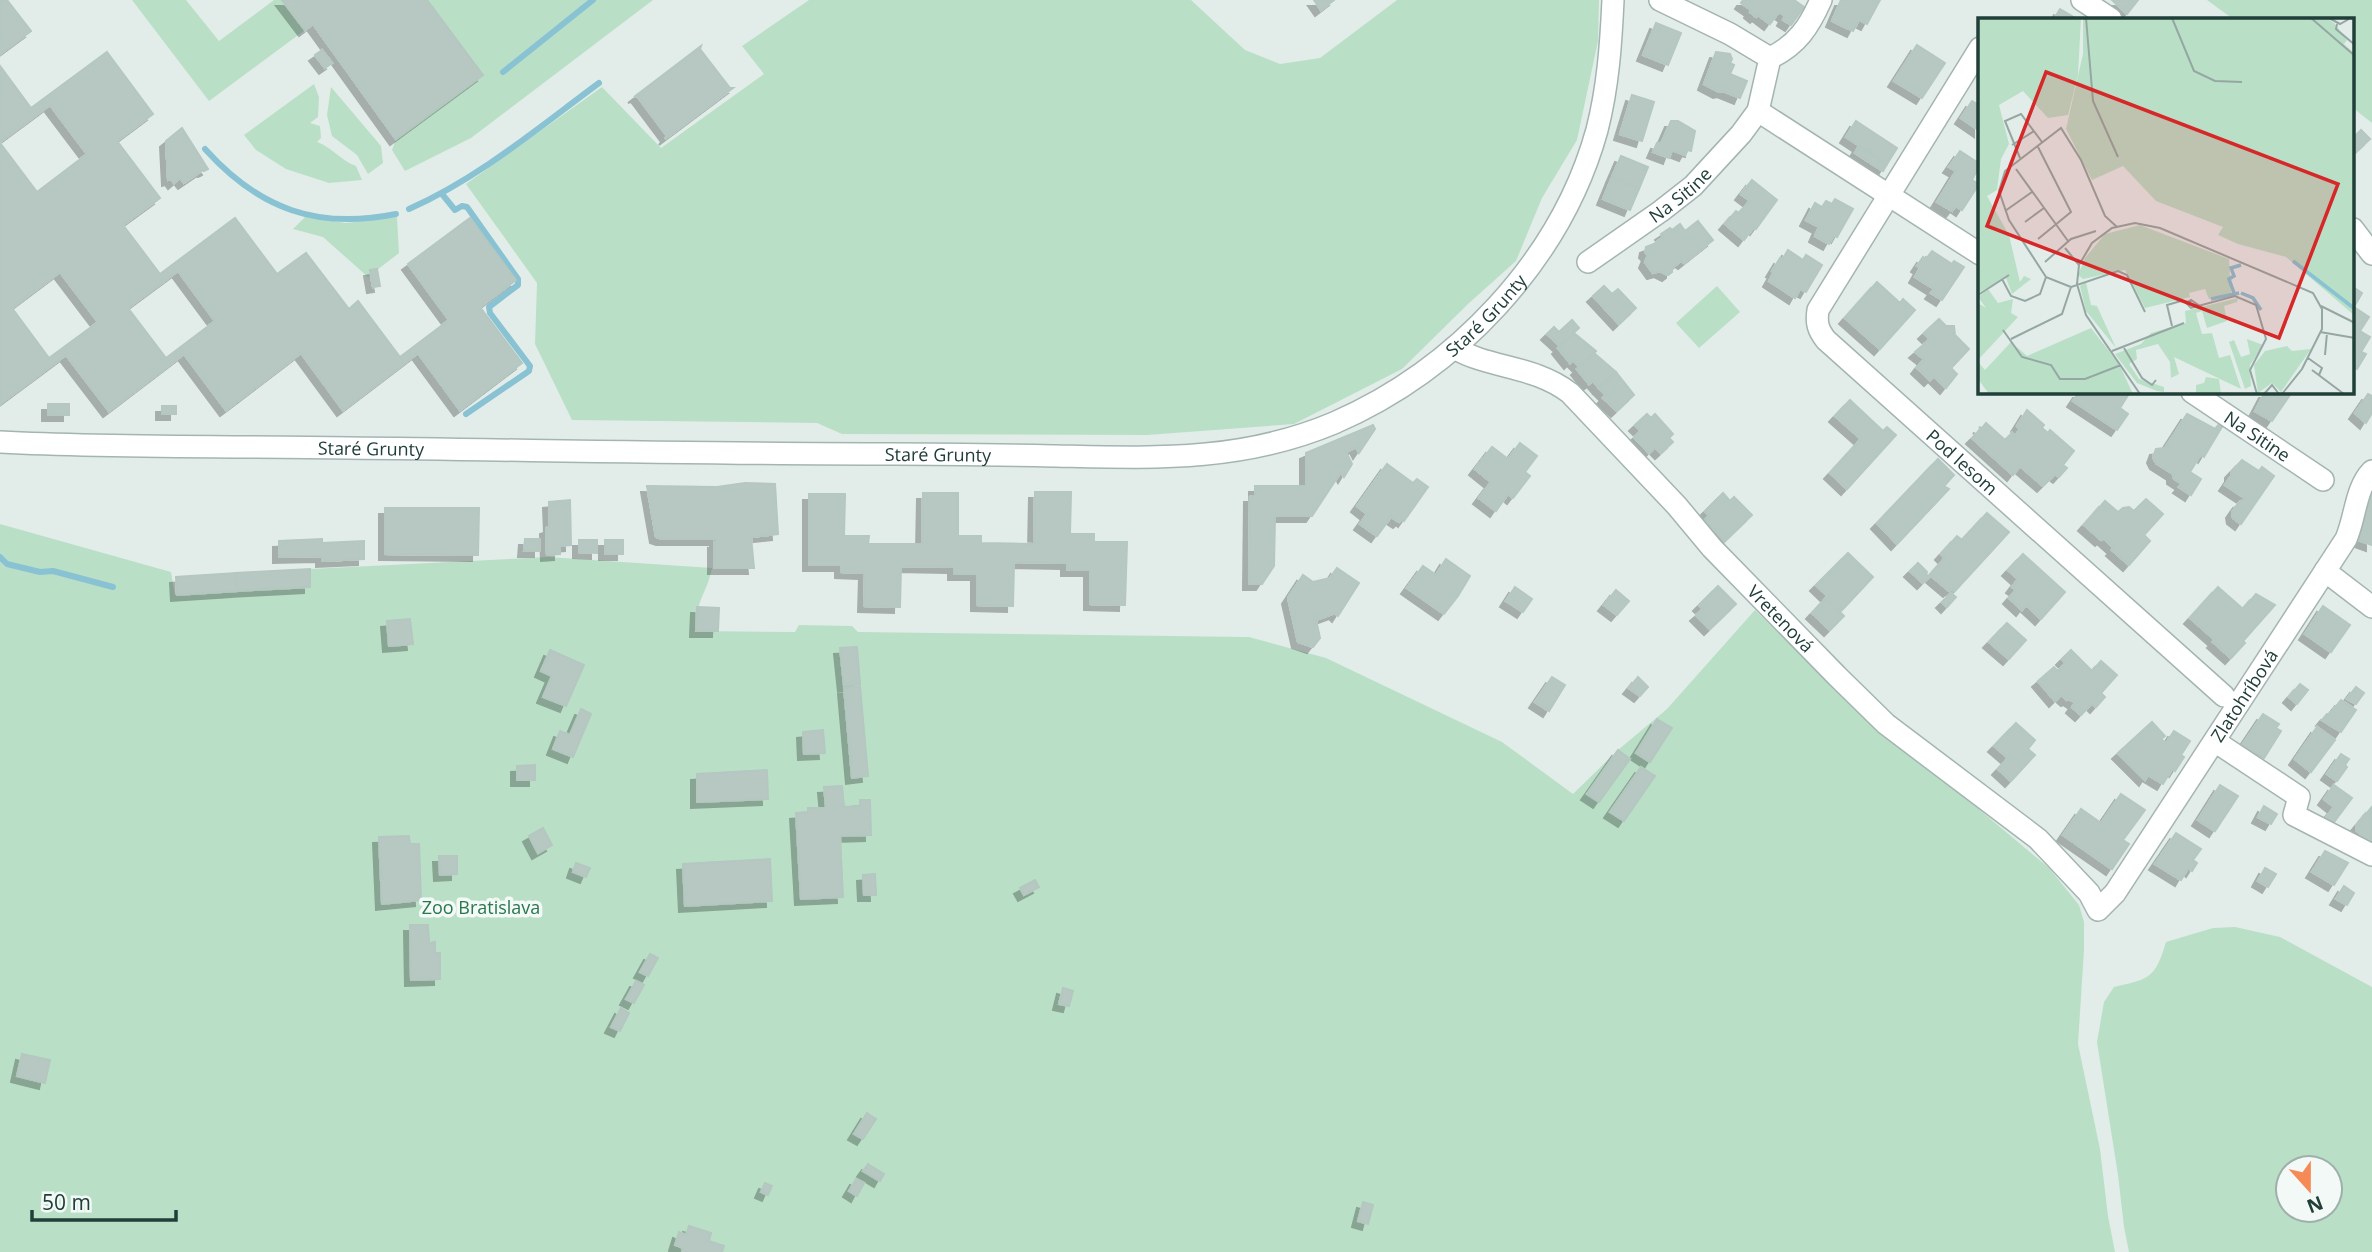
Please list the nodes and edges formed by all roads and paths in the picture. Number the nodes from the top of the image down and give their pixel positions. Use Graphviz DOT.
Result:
graph roads {
  1 [pos="1613,0"];
  2 [pos="1660,0"];
  3 [pos="1821,0"];
  4 [pos="2082,0"];
  5 [pos="2109,18"];
  6 [pos="1978,51"];
  7 [pos="1770,58"];
  8 [pos="1758,111"];
  9 [pos="1888,196"];
  10 [pos="2354,230"];
  11 [pos="1978,253"];
  12 [pos="2372,254"];
  13 [pos="1588,261"];
  14 [pos="1454,348"];
  15 [pos="2195,394"];
  16 [pos="0,442"];
  17 [pos="2372,471"];
  18 [pos="2323,480"];
  19 [pos="2325,572"];
  20 [pos="2372,607"];
  21 [pos="2224,696"];
  22 [pos="2216,742"];
  23 [pos="2372,855"];
  24 [pos="2098,910"];
  1 -- 14 [label="street, Staré Grunty"];
  2 -- 7 [label="street"];
  3 -- 7 [label="street"];
  4 -- 5 [label="street"];
  6 -- 9 [label="street"];
  7 -- 8 [label="street, Na Sitine"];
  8 -- 9 [label="street"];
  8 -- 13 [label="street, Na Sitine"];
  9 -- 11 [label="street"];
  9 -- 21 [label="street, Pod lesom"];
  10 -- 12 [label="street"];
  14 -- 16 [label="street, Staré Grunty"];
  14 -- 24 [label="street, Vretenová"];
  15 -- 18 [label="street, Na Sitine"];
  17 -- 19 [label="street, Zlatohríbová"];
  19 -- 20 [label="street"];
  19 -- 22 [label="street, Zlatohríbová"];
  22 -- 23 [label="street"];
  22 -- 24 [label="street, Zlatohríbová"];
}
